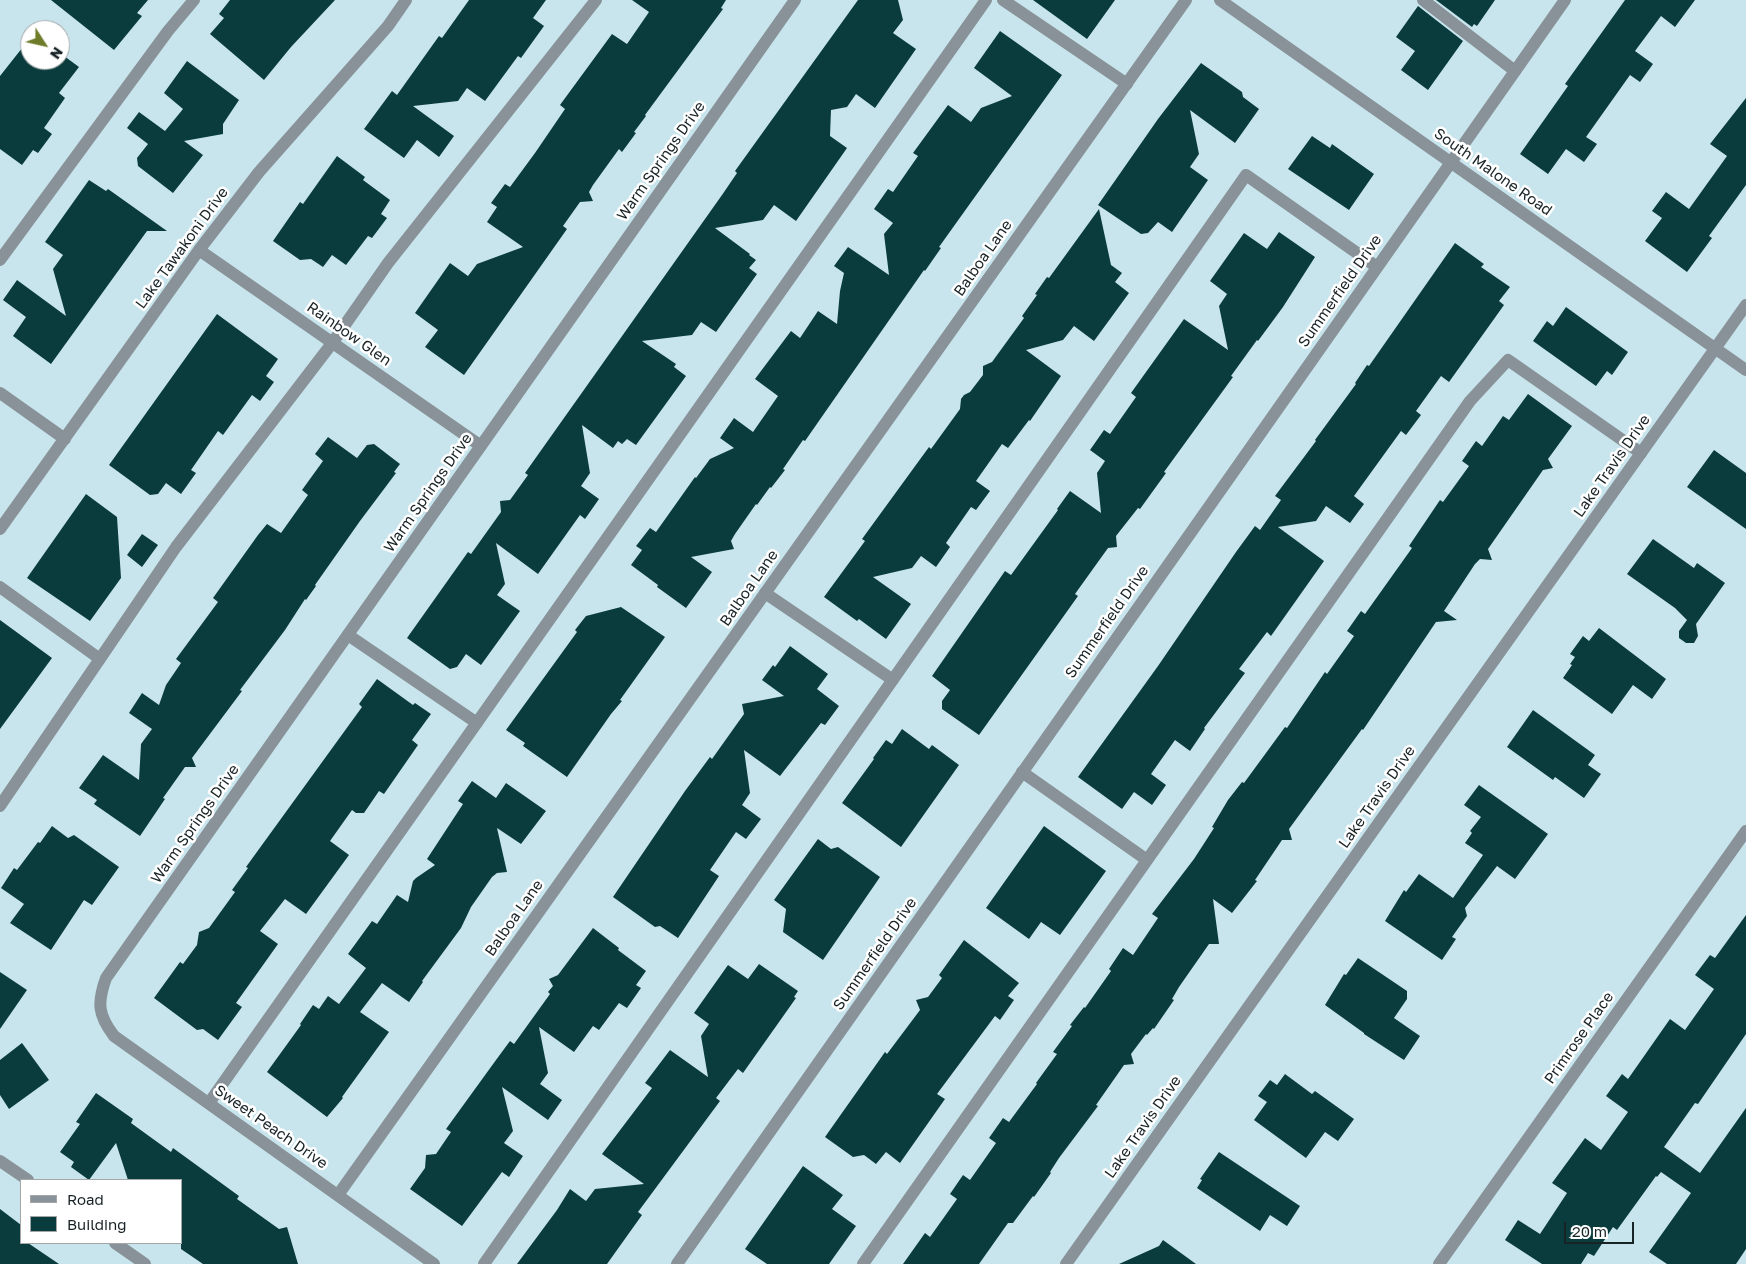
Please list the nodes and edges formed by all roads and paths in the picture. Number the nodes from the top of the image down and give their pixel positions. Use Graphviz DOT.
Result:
graph roads {
  1 [pos="194,0"];
  2 [pos="406,0"];
  3 [pos="596,0"];
  4 [pos="795,0"];
  5 [pos="986,0"];
  6 [pos="1003,0"];
  7 [pos="1186,0"];
  8 [pos="1220,0"];
  9 [pos="1423,0"];
  10 [pos="1566,0"];
  11 [pos="1515,72"];
  12 [pos="1127,84"];
  13 [pos="1450,162"];
  14 [pos="199,250"];
  15 [pos="0,260"];
  16 [pos="1377,267"];
  17 [pos="1746,305"];
  18 [pos="333,342"];
  19 [pos="1715,349"];
  20 [pos="1746,370"];
  21 [pos="0,394"];
  22 [pos="65,439"];
  23 [pos="481,446"];
  24 [pos="1641,453"];
  25 [pos="0,529"];
  26 [pos="0,587"];
  27 [pos="765,593"];
  28 [pos="348,635"];
  29 [pos="100,659"];
  30 [pos="893,680"];
  31 [pos="477,723"];
  32 [pos="1022,772"];
  33 [pos="0,806"];
  34 [pos="1746,831"];
  35 [pos="1147,860"];
  36 [pos="100,1009"];
  37 [pos="209,1103"];
  38 [pos="0,1161"];
  39 [pos="27,1179"];
  40 [pos="338,1194"];
  41 [pos="116,1244"];
  42 [pos="145,1264"];
  43 [pos="434,1264"];
  44 [pos="484,1264"];
  45 [pos="677,1264"];
  46 [pos="863,1264"];
  47 [pos="1066,1264"];
  48 [pos="1439,1264"];
  1 -- 15 [label="street"];
  2 -- 14 [label="street, Lake Tawakoni Drive"];
  3 -- 18 [label="street"];
  4 -- 23 [label="street, Warm Springs Drive"];
  5 -- 31 [label="street"];
  6 -- 12 [label="street"];
  7 -- 12 [label="street, Balboa Lane"];
  8 -- 13 [label="street, South Malone Road"];
  9 -- 11 [label="street"];
  10 -- 11 [label="street, Summerfield Drive"];
  11 -- 13 [label="street, Summerfield Drive"];
  12 -- 27 [label="street, Balboa Lane"];
  13 -- 16 [label="street, Summerfield Drive"];
  13 -- 19 [label="street, South Malone Road"];
  14 -- 18 [label="street, Rainbow Glen"];
  14 -- 22 [label="street, Lake Tawakoni Drive"];
  16 -- 30 [label="street"];
  16 -- 32 [label="street, Summerfield Drive"];
  17 -- 19 [label="street, Lake Travis Drive"];
  18 -- 23 [label="street, Rainbow Glen"];
  18 -- 29 [label="street"];
  19 -- 20 [label="street, South Malone Road"];
  19 -- 24 [label="street, Lake Travis Drive"];
  21 -- 22 [label="street"];
  22 -- 25 [label="street, Lake Tawakoni Drive"];
  23 -- 28 [label="street, Warm Springs Drive"];
  24 -- 35 [label="street"];
  24 -- 47 [label="street, Lake Travis Drive"];
  26 -- 29 [label="street"];
  27 -- 30 [label="street"];
  27 -- 40 [label="street, Balboa Lane"];
  28 -- 31 [label="street"];
  28 -- 36 [label="street, Warm Springs Drive"];
  29 -- 33 [label="street"];
  30 -- 44 [label="street"];
  31 -- 37 [label="street"];
  32 -- 35 [label="street"];
  32 -- 45 [label="street, Summerfield Drive"];
  34 -- 48 [label="street, Primrose Place"];
  35 -- 46 [label="street"];
  36 -- 37 [label="street, Sweet Peach Drive"];
  37 -- 40 [label="street, Sweet Peach Drive"];
  38 -- 39 [label="street"];
  40 -- 43 [label="street, Sweet Peach Drive"];
  41 -- 42 [label="street"];
}
